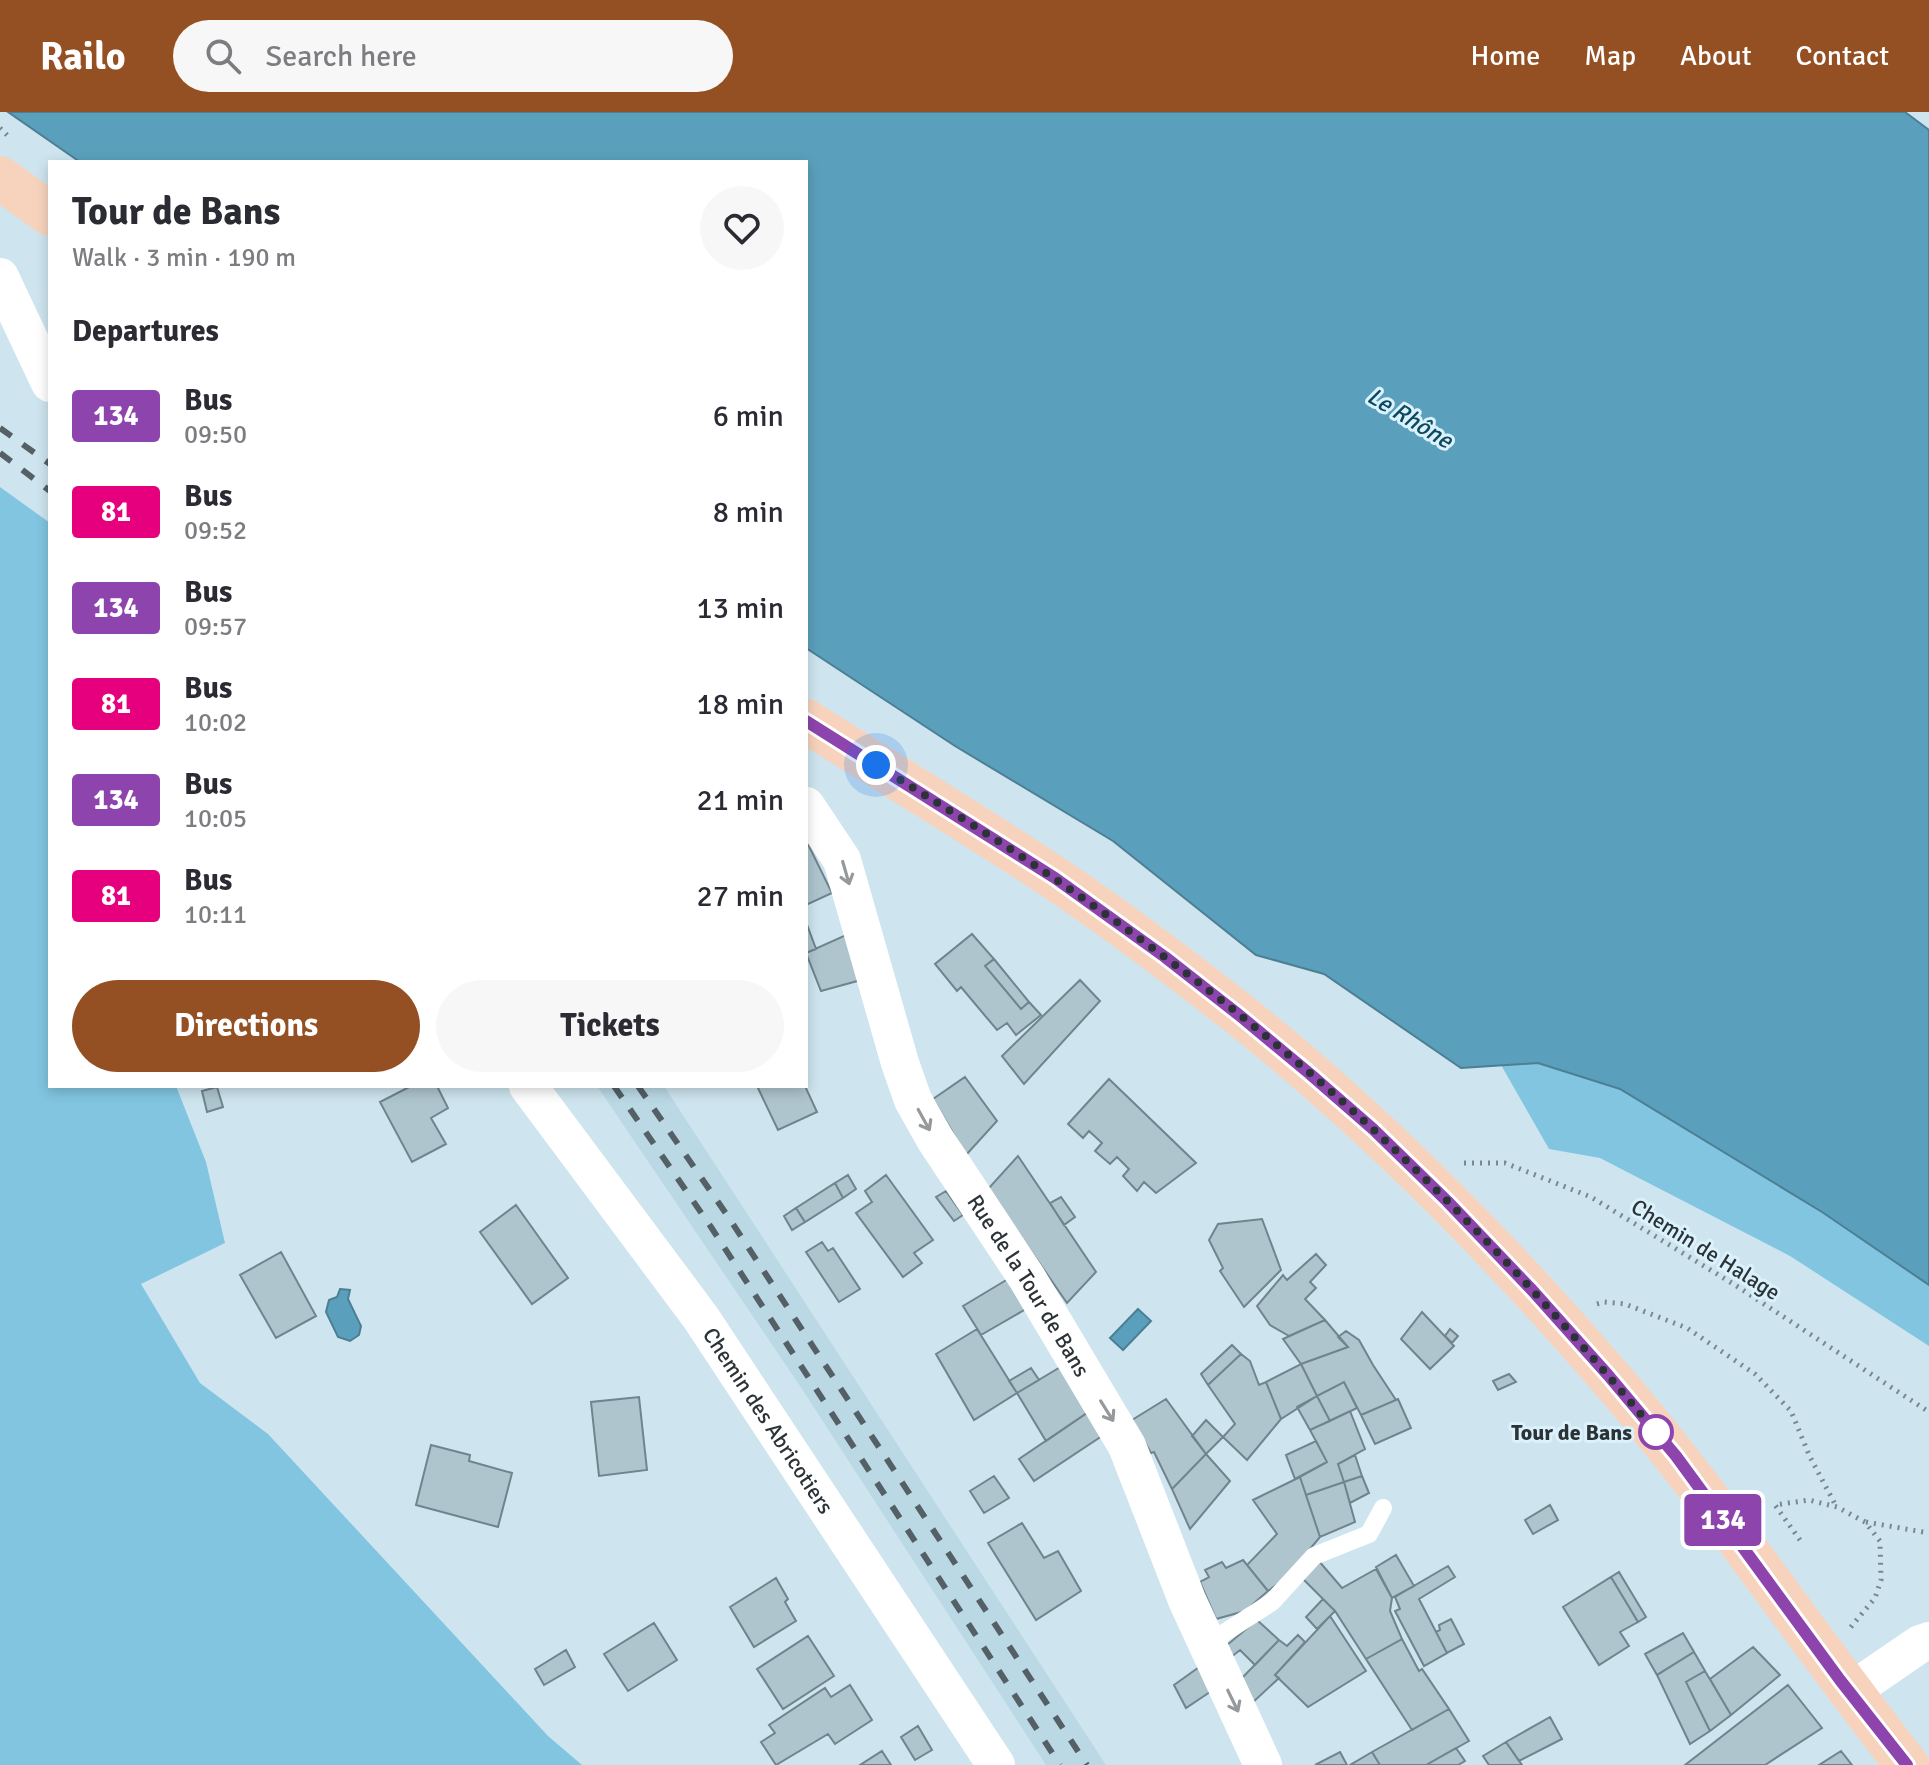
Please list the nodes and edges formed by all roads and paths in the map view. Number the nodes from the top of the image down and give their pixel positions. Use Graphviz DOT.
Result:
graph roads {
  1 [pos="0,178"];
  2 [pos="48,213"];
  3 [pos="0,277"];
  4 [pos="48,379"];
  5 [pos="808,722"];
  6 [pos="808,809"];
  7 [pos="529,1088"];
  8 [pos="1457,1162"];
  9 [pos="1588,1306"];
  10 [pos="1929,1412"];
  11 [pos="1837,1507"];
  12 [pos="1383,1508"];
  13 [pos="1865,1522"];
  14 [pos="1929,1533"];
  15 [pos="1800,1540"];
  16 [pos="1844,1633"];
  17 [pos="1929,1641"];
  18 [pos="1207,1644"];
  19 [pos="1850,1692"];
  20 [pos="996,1765"];
  21 [pos="1263,1765"];
  22 [pos="1907,1765"];
  1 -- 2 [label="main road"];
  3 -- 4 [label="street"];
  5 -- 19 [label="main road"];
  6 -- 18 [label="street, Rue de la Tour de Bans, one-way"];
  7 -- 20 [label="street, Chemin des Abricotiers"];
  8 -- 10 [label="path, Chemin de Halage"];
  9 -- 11 [label="path"];
  11 -- 13 [label="path"];
  11 -- 15 [label="path"];
  12 -- 18 [label="lane"];
  13 -- 14 [label="path"];
  13 -- 16 [label="path"];
  17 -- 19 [label="street"];
  18 -- 21 [label="street, Rue de la Tour de Bans, one-way"];
  19 -- 22 [label="main road"];
}
